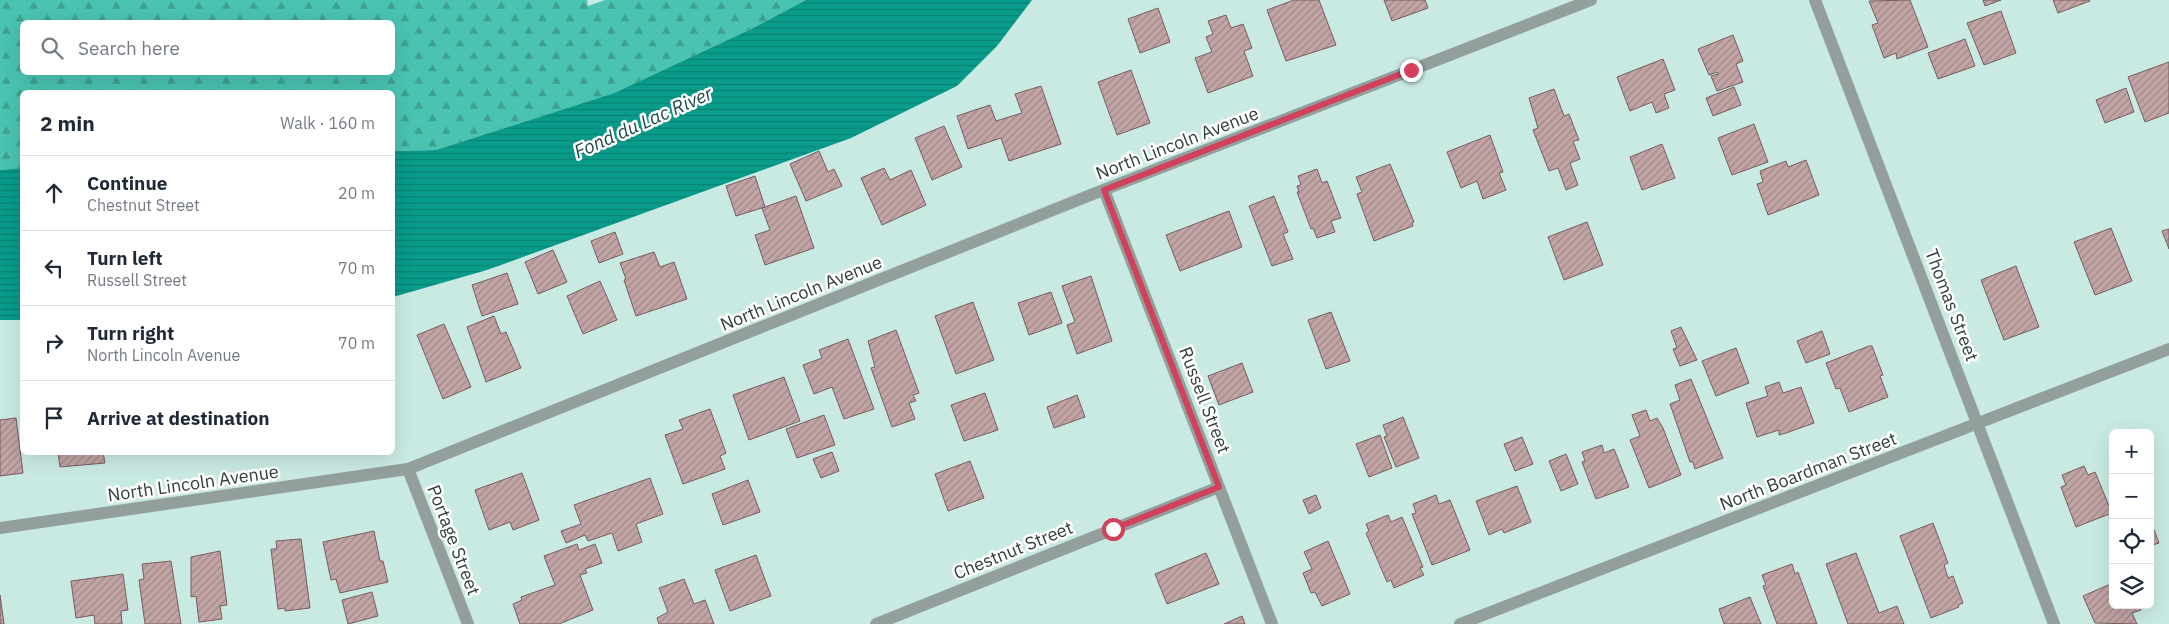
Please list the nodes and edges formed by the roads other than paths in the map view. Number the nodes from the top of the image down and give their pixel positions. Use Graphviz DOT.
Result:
graph roads {
  1 [pos="1591,0"];
  2 [pos="1815,0"];
  3 [pos="1104,190"];
  4 [pos="2169,349"];
  5 [pos="1979,424"];
  6 [pos="408,469"];
  7 [pos="1219,487"];
  8 [pos="0,528"];
  9 [pos="468,624"];
  10 [pos="876,624"];
  11 [pos="1272,624"];
  12 [pos="1460,624"];
  13 [pos="2054,624"];
  1 -- 3 [label="street, North Lincoln Avenue"];
  2 -- 5 [label="street, Thomas Street"];
  3 -- 6 [label="street, North Lincoln Avenue"];
  3 -- 7 [label="street, Russell Street"];
  4 -- 5 [label="street, North Boardman Street"];
  5 -- 12 [label="street, North Boardman Street"];
  5 -- 13 [label="street, Thomas Street"];
  6 -- 8 [label="street, North Lincoln Avenue"];
  6 -- 9 [label="street, Portage Street"];
  7 -- 10 [label="street, Chestnut Street"];
  7 -- 11 [label="street, Russell Street"];
}
